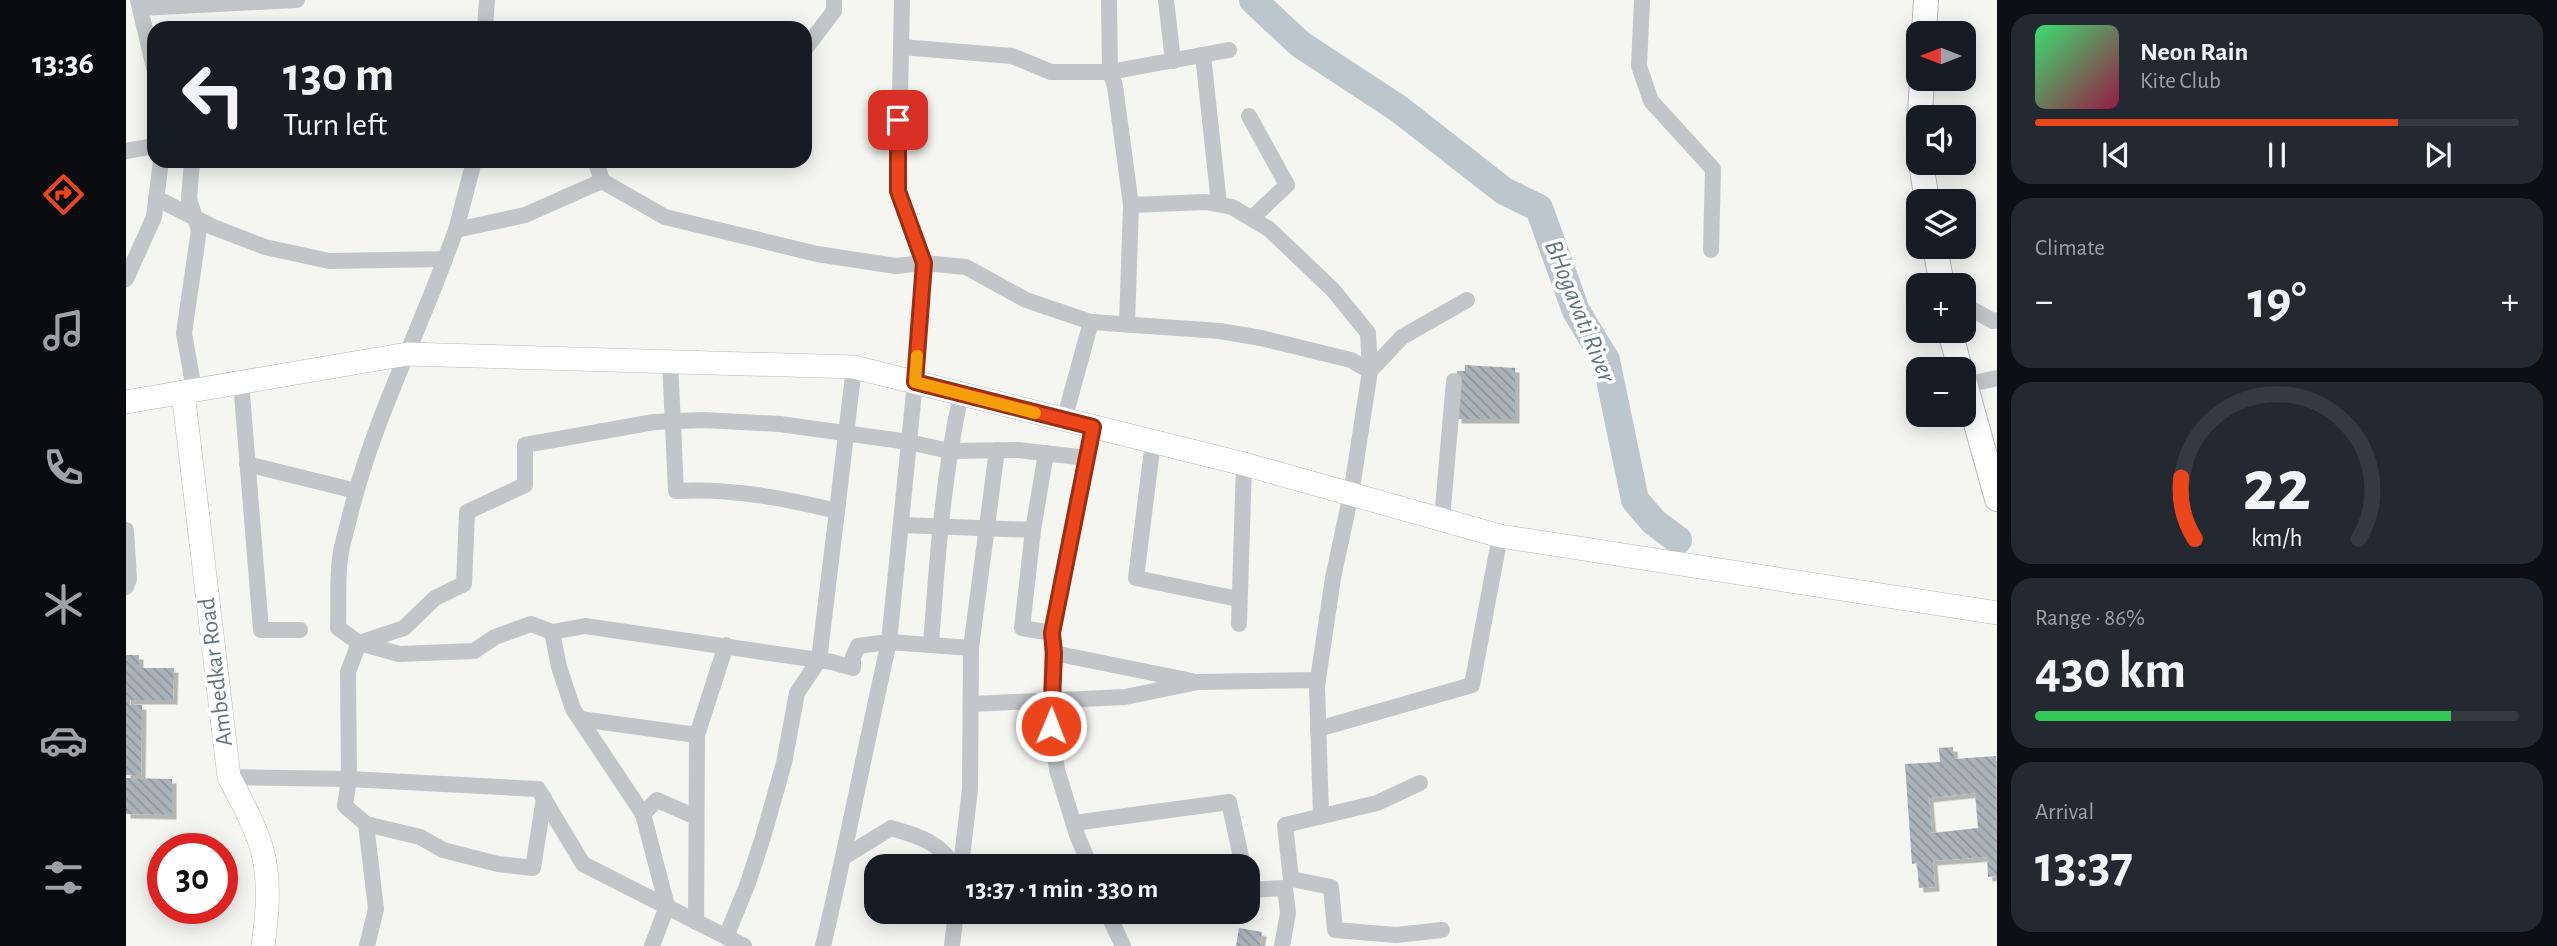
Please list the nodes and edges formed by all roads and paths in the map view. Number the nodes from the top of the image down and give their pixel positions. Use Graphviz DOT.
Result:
graph roads {
  1 [pos="297,0"];
  2 [pos="487,0"];
  3 [pos="834,0"];
  4 [pos="902,0"];
  5 [pos="1109,0"];
  6 [pos="1166,0"];
  7 [pos="1642,0"];
  8 [pos="1926,0"];
  9 [pos="139,4"];
  10 [pos="486,21"];
  11 [pos="1925,21"];
  12 [pos="147,38"];
  13 [pos="812,41"];
  14 [pos="901,47"];
  15 [pos="1229,50"];
  16 [pos="1203,55"];
  17 [pos="1173,61"];
  18 [pos="1110,72"];
  19 [pos="1249,116"];
  20 [pos="147,147"];
  21 [pos="126,151"];
  22 [pos="160,168"];
  23 [pos="191,168"];
  24 [pos="472,168"];
  25 [pos="598,168"];
  26 [pos="602,181"];
  27 [pos="156,198"];
  28 [pos="1219,204"];
  29 [pos="1131,205"];
  30 [pos="195,218"];
  31 [pos="1252,218"];
  32 [pos="456,230"];
  33 [pos="1711,250"];
  34 [pos="445,259"];
  35 [pos="924,263"];
  36 [pos="126,279"];
  37 [pos="1468,300"];
  38 [pos="1976,312"];
  39 [pos="1997,320"];
  40 [pos="1091,322"];
  41 [pos="1128,324"];
  42 [pos="407,354"];
  43 [pos="670,361"];
  44 [pos="854,367"];
  45 [pos="1370,371"];
  46 [pos="1976,378"];
  47 [pos="1997,378"];
  48 [pos="1454,381"];
  49 [pos="241,382"];
  50 [pos="915,382"];
  51 [pos="189,391"];
  52 [pos="961,394"];
  53 [pos="126,402"];
  54 [pos="1063,420"];
  55 [pos="672,422"];
  56 [pos="1976,424"];
  57 [pos="1093,427"];
  58 [pos="846,435"];
  59 [pos="909,442"];
  60 [pos="1153,442"];
  61 [pos="997,450"];
  62 [pos="949,451"];
  63 [pos="1046,453"];
  64 [pos="1087,458"];
  65 [pos="247,464"];
  66 [pos="1244,464"];
  67 [pos="356,491"];
  68 [pos="1351,494"];
  69 [pos="1997,499"];
  70 [pos="837,511"];
  71 [pos="1442,519"];
  72 [pos="901,525"];
  73 [pos="939,526"];
  74 [pos="988,529"];
  75 [pos="126,530"];
  76 [pos="1033,530"];
  77 [pos="1500,536"];
  78 [pos="126,587"];
  79 [pos="1238,599"];
  80 [pos="1997,613"];
  81 [pos="1239,624"];
  82 [pos="300,630"];
  83 [pos="552,632"];
  84 [pos="1052,633"];
  85 [pos="889,642"];
  86 [pos="359,643"];
  87 [pos="726,645"];
  88 [pos="931,645"];
  89 [pos="971,648"];
  90 [pos="1054,653"];
  91 [pos="819,660"];
  92 [pos="1318,680"];
  93 [pos="1198,682"];
  94 [pos="1051,702"];
  95 [pos="971,704"];
  96 [pos="580,719"];
  97 [pos="1318,729"];
  98 [pos="697,735"];
  99 [pos="229,777"];
  100 [pos="349,779"];
  101 [pos="1420,783"];
  102 [pos="544,798"];
  103 [pos="643,814"];
  104 [pos="1321,816"];
  105 [pos="696,817"];
  106 [pos="1074,823"];
  107 [pos="366,824"];
  108 [pos="946,854"];
  109 [pos="963,854"];
  110 [pos="1086,854"];
  111 [pos="1239,854"];
  112 [pos="844,857"];
  113 [pos="1260,889"];
  114 [pos="667,906"];
  115 [pos="696,922"];
  116 [pos="955,924"];
  117 [pos="1113,924"];
  118 [pos="1442,930"];
  119 [pos="726,937"];
  120 [pos="264,946"];
  121 [pos="367,946"];
  122 [pos="652,946"];
  123 [pos="744,946"];
  124 [pos="823,946"];
  125 [pos="953,946"];
  126 [pos="1123,946"];
  127 [pos="1282,946"];
  1 -- 9 [label="street"];
  2 -- 10 [label="street"];
  3 -- 13 [label="street"];
  4 -- 14 [label="street"];
  5 -- 18 [label="street"];
  6 -- 17 [label="street"];
  7 -- 33 [label="street"];
  8 -- 11 [label="main road"];
  9 -- 12 [label="street"];
  14 -- 18 [label="street"];
  14 -- 35 [label="street"];
  15 -- 16 [label="street"];
  16 -- 17 [label="street"];
  16 -- 28 [label="street"];
  17 -- 18 [label="street"];
  18 -- 29 [label="street"];
  19 -- 31 [label="street"];
  20 -- 21 [label="street"];
  22 -- 27 [label="street"];
  23 -- 30 [label="street"];
  24 -- 32 [label="street"];
  25 -- 26 [label="street"];
  26 -- 32 [label="street"];
  26 -- 35 [label="street"];
  27 -- 30 [label="street"];
  27 -- 36 [label="street"];
  28 -- 29 [label="street"];
  28 -- 31 [label="street"];
  29 -- 41 [label="street"];
  30 -- 34 [label="street"];
  30 -- 51 [label="street"];
  31 -- 45 [label="street"];
  32 -- 34 [label="street"];
  34 -- 42 [label="street"];
  35 -- 40 [label="street"];
  35 -- 50 [label="street"];
  37 -- 45 [label="street"];
  38 -- 39 [label="street"];
  40 -- 41 [label="street"];
  40 -- 54 [label="street"];
  41 -- 45 [label="street"];
  42 -- 43 [label="street"];
  42 -- 49 [label="street"];
  42 -- 67 [label="street"];
  43 -- 44 [label="street"];
  43 -- 55 [label="street"];
  44 -- 50 [label="street"];
  44 -- 58 [label="street"];
  45 -- 68 [label="street"];
  46 -- 47 [label="street"];
  48 -- 71 [label="street"];
  49 -- 51 [label="street"];
  49 -- 65 [label="street"];
  50 -- 52 [label="street"];
  50 -- 59 [label="street"];
  51 -- 53 [label="street"];
  51 -- 99 [label="street, Ambedkar Road"];
  52 -- 54 [label="street"];
  52 -- 62 [label="street"];
  54 -- 57 [label="street"];
  55 -- 58 [label="street"];
  55 -- 70 [label="street"];
  55 -- 86 [label="street"];
  56 -- 69 [label="main road"];
  57 -- 60 [label="street"];
  57 -- 64 [label="street"];
  58 -- 59 [label="street"];
  58 -- 70 [label="street"];
  59 -- 62 [label="street"];
  59 -- 72 [label="street"];
  60 -- 66 [label="street"];
  60 -- 79 [label="street"];
  61 -- 62 [label="street"];
  61 -- 63 [label="street"];
  61 -- 74 [label="street"];
  62 -- 73 [label="street"];
  63 -- 64 [label="street"];
  63 -- 76 [label="street"];
  64 -- 84 [label="street"];
  65 -- 67 [label="street"];
  65 -- 82 [label="street"];
  66 -- 68 [label="street"];
  66 -- 79 [label="street"];
  67 -- 86 [label="street"];
  68 -- 71 [label="street"];
  68 -- 92 [label="street"];
  70 -- 91 [label="street"];
  71 -- 77 [label="street"];
  72 -- 73 [label="street"];
  72 -- 85 [label="street"];
  73 -- 74 [label="street"];
  73 -- 88 [label="street"];
  74 -- 76 [label="street"];
  74 -- 89 [label="street"];
  75 -- 78 [label="street"];
  76 -- 84 [label="street"];
  77 -- 80 [label="street"];
  77 -- 97 [label="street"];
  79 -- 81 [label="street"];
  83 -- 86 [label="street"];
  83 -- 87 [label="street"];
  83 -- 96 [label="street"];
  84 -- 90 [label="street"];
  85 -- 88 [label="street"];
  85 -- 91 [label="street"];
  85 -- 112 [label="street"];
  86 -- 100 [label="street"];
  87 -- 91 [label="street"];
  87 -- 98 [label="street"];
  88 -- 89 [label="street"];
  89 -- 95 [label="street"];
  90 -- 93 [label="street"];
  90 -- 94 [label="street"];
  91 -- 119 [label="street"];
  92 -- 93 [label="street"];
  92 -- 97 [label="street"];
  93 -- 94 [label="street"];
  94 -- 95 [label="street"];
  94 -- 106 [label="street"];
  95 -- 109 [label="street"];
  96 -- 98 [label="street"];
  96 -- 103 [label="street"];
  97 -- 104 [label="street"];
  98 -- 105 [label="street"];
  99 -- 100 [label="street"];
  99 -- 120 [label="street, Ambedkar Road"];
  100 -- 102 [label="street"];
  100 -- 107 [label="street"];
  101 -- 104 [label="street"];
  102 -- 107 [label="street"];
  102 -- 114 [label="street"];
  103 -- 105 [label="street"];
  103 -- 114 [label="street"];
  104 -- 118 [label="street"];
  105 -- 115 [label="street"];
  106 -- 110 [label="street"];
  106 -- 111 [label="street"];
  107 -- 121 [label="street"];
  108 -- 112 [label="street"];
  112 -- 124 [label="street"];
  113 -- 127 [label="street"];
  114 -- 115 [label="street"];
  114 -- 122 [label="street"];
  115 -- 119 [label="street"];
  116 -- 125 [label="street"];
  117 -- 126 [label="street"];
  119 -- 123 [label="street"];
}
